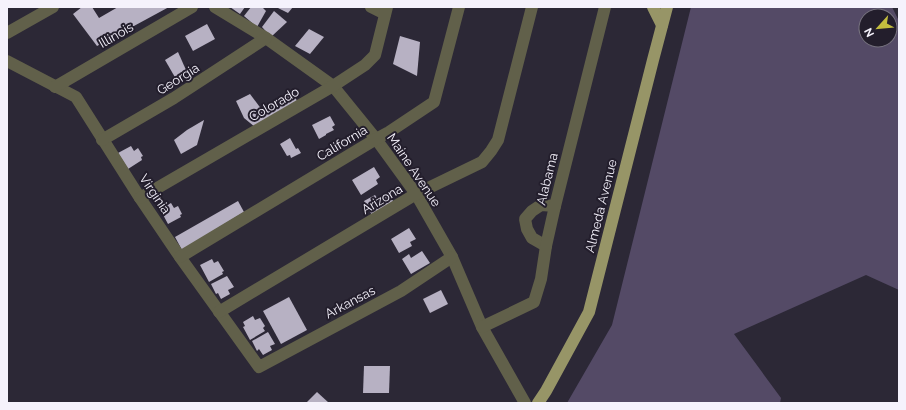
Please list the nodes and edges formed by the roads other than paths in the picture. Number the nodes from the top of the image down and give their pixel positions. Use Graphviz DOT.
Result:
graph roads {
  1 [pos="53,7"];
  2 [pos="192,7"];
  3 [pos="215,7"];
  4 [pos="371,7"];
  5 [pos="459,7"];
  6 [pos="532,7"];
  7 [pos="605,7"];
  8 [pos="653,7"];
  9 [pos="667,7"];
  10 [pos="386,11"];
  11 [pos="662,25"];
  12 [pos="7,33"];
  13 [pos="266,38"];
  14 [pos="7,61"];
  15 [pos="333,86"];
  16 [pos="55,87"];
  17 [pos="376,139"];
  18 [pos="102,140"];
  19 [pos="416,194"];
  20 [pos="140,198"];
  21 [pos="555,206"];
  22 [pos="546,246"];
  23 [pos="180,257"];
  24 [pos="452,257"];
  25 [pos="219,312"];
  26 [pos="482,327"];
  27 [pos="259,368"];
  28 [pos="525,403"];
  29 [pos="538,403"];
  1 -- 12 [label="street"];
  2 -- 16 [label="street, Illinois"];
  3 -- 13 [label="street, Maine Avenue"];
  4 -- 10 [label="street"];
  5 -- 17 [label="street, California"];
  6 -- 19 [label="street, Arizona"];
  7 -- 21 [label="street, Alabama"];
  8 -- 11 [label="main road"];
  9 -- 11 [label="main road, Almeda Avenue"];
  10 -- 15 [label="street, Colorado"];
  11 -- 29 [label="main road, Almeda Avenue"];
  13 -- 15 [label="street, Maine Avenue"];
  13 -- 18 [label="street, Georgia"];
  14 -- 16 [label="street, Virginia"];
  15 -- 17 [label="street, Maine Avenue"];
  15 -- 20 [label="street, Colorado"];
  16 -- 18 [label="street, Virginia"];
  17 -- 19 [label="street, Maine Avenue"];
  17 -- 23 [label="street, California"];
  18 -- 20 [label="street, Virginia"];
  19 -- 24 [label="street, Maine Avenue"];
  19 -- 25 [label="street, Arizona"];
  20 -- 23 [label="street, Virginia"];
  21 -- 22 [label="street, Alabama"];
  21 -- 22 [label="street"];
  22 -- 26 [label="street, Alabama"];
  23 -- 25 [label="street, Virginia"];
  24 -- 26 [label="street, Maine Avenue"];
  24 -- 27 [label="street, Arkansas"];
  25 -- 27 [label="street, Virginia"];
  26 -- 28 [label="street, Maine Avenue"];
}
